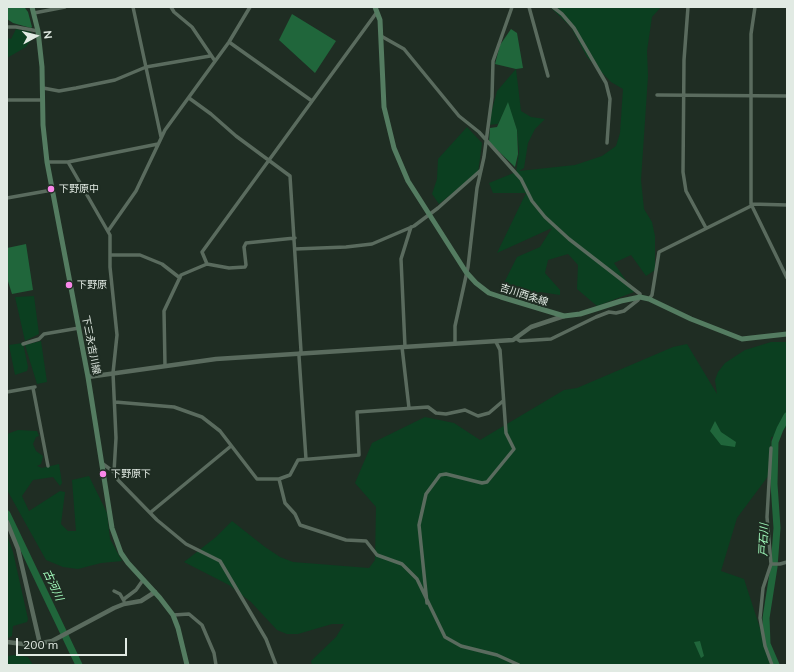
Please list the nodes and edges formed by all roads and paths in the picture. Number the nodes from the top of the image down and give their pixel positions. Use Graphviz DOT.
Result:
graph roads {
  1 [pos="32,7"];
  2 [pos="66,7"];
  3 [pos="133,7"];
  4 [pos="172,7"];
  5 [pos="250,7"];
  6 [pos="512,7"];
  7 [pos="529,7"];
  8 [pos="553,7"];
  9 [pos="688,7"];
  10 [pos="755,7"];
  11 [pos="376,9"];
  12 [pos="34,13"];
  13 [pos="7,27"];
  14 [pos="38,31"];
  15 [pos="382,36"];
  16 [pos="229,42"];
  17 [pos="210,56"];
  18 [pos="215,61"];
  19 [pos="146,67"];
  20 [pos="548,76"];
  21 [pos="43,88"];
  22 [pos="658,95"];
  23 [pos="684,95"];
  24 [pos="750,96"];
  25 [pos="787,96"];
  26 [pos="189,98"];
  27 [pos="7,100"];
  28 [pos="43,100"];
  29 [pos="312,101"];
  30 [pos="161,137"];
  31 [pos="486,141"];
  32 [pos="607,143"];
  33 [pos="158,144"];
  34 [pos="269,159"];
  35 [pos="47,162"];
  36 [pos="68,162"];
  37 [pos="482,170"];
  38 [pos="52,190"];
  39 [pos="7,198"];
  40 [pos="751,205"];
  41 [pos="787,205"];
  42 [pos="429,213"];
  43 [pos="411,227"];
  44 [pos="706,228"];
  45 [pos="108,231"];
  46 [pos="295,238"];
  47 [pos="295,249"];
  48 [pos="110,255"];
  49 [pos="207,264"];
  50 [pos="466,272"];
  51 [pos="180,278"];
  52 [pos="787,278"];
  53 [pos="640,297"];
  54 [pos="649,298"];
  55 [pos="564,316"];
  56 [pos="79,328"];
  57 [pos="787,334"];
  58 [pos="517,339"];
  59 [pos="496,342"];
  60 [pos="23,344"];
  61 [pos="455,344"];
  62 [pos="404,347"];
  63 [pos="300,353"];
  64 [pos="165,366"];
  65 [pos="114,373"];
  66 [pos="88,377"];
  67 [pos="7,392"];
  68 [pos="503,401"];
  69 [pos="115,402"];
  70 [pos="409,408"];
  71 [pos="231,446"];
  72 [pos="771,448"];
  73 [pos="306,459"];
  74 [pos="103,464"];
  75 [pos="48,466"];
  76 [pos="114,472"];
  77 [pos="279,479"];
  78 [pos="151,512"];
  79 [pos="7,522"];
  80 [pos="787,562"];
  81 [pos="771,564"];
  82 [pos="143,580"];
  83 [pos="114,591"];
  84 [pos="155,592"];
  85 [pos="124,601"];
  86 [pos="427,603"];
  87 [pos="172,615"];
  88 [pos="7,642"];
  89 [pos="40,644"];
  90 [pos="187,665"];
  91 [pos="216,665"];
  92 [pos="276,665"];
  93 [pos="519,665"];
  94 [pos="772,665"];
  1 -- 12 [label="main road, 下三永吉川線"];
  2 -- 12 [label="street"];
  3 -- 19 [label="street"];
  4 -- 17 [label="street"];
  5 -- 16 [label="street"];
  6 -- 31 [label="street"];
  7 -- 20 [label="street"];
  8 -- 32 [label="street"];
  9 -- 23 [label="street"];
  10 -- 24 [label="street"];
  11 -- 15 [label="main road, 吉川西条線"];
  11 -- 29 [label="street"];
  12 -- 14 [label="main road, 下三永吉川線"];
  13 -- 14 [label="street"];
  14 -- 21 [label="main road, 下三永吉川線"];
  15 -- 31 [label="street"];
  15 -- 42 [label="main road, 吉川西条線"];
  16 -- 18 [label="street"];
  16 -- 29 [label="street"];
  17 -- 18 [label="street"];
  17 -- 19 [label="street"];
  18 -- 26 [label="street"];
  19 -- 21 [label="street"];
  19 -- 30 [label="street"];
  21 -- 28 [label="main road, 下三永吉川線"];
  22 -- 23 [label="street"];
  23 -- 24 [label="street"];
  23 -- 44 [label="street"];
  24 -- 25 [label="street"];
  24 -- 40 [label="street"];
  26 -- 30 [label="street"];
  26 -- 34 [label="street"];
  27 -- 28 [label="street"];
  28 -- 35 [label="main road, 下三永吉川線"];
  29 -- 34 [label="street"];
  30 -- 33 [label="street"];
  31 -- 37 [label="street"];
  31 -- 53 [label="street"];
  33 -- 36 [label="street"];
  33 -- 45 [label="street"];
  34 -- 46 [label="street"];
  34 -- 49 [label="street"];
  35 -- 36 [label="street"];
  35 -- 38 [label="main road, 下三永吉川線"];
  36 -- 45 [label="street"];
  37 -- 42 [label="street"];
  37 -- 50 [label="street"];
  38 -- 39 [label="street"];
  38 -- 56 [label="main road, 下三永吉川線"];
  40 -- 41 [label="street"];
  40 -- 44 [label="street"];
  40 -- 52 [label="street"];
  42 -- 43 [label="street"];
  42 -- 50 [label="main road, 吉川西条線"];
  43 -- 47 [label="street"];
  43 -- 62 [label="street"];
  44 -- 54 [label="street"];
  45 -- 48 [label="street"];
  46 -- 47 [label="street"];
  46 -- 49 [label="street"];
  47 -- 63 [label="street"];
  48 -- 51 [label="street"];
  48 -- 65 [label="street"];
  49 -- 51 [label="street"];
  50 -- 55 [label="main road, 吉川西条線"];
  50 -- 61 [label="street"];
  51 -- 64 [label="street"];
  53 -- 54 [label="main road, 吉川西条線"];
  53 -- 55 [label="main road, 吉川西条線"];
  53 -- 58 [label="street"];
  54 -- 57 [label="main road, 吉川西条線"];
  55 -- 58 [label="street"];
  56 -- 60 [label="street"];
  56 -- 66 [label="main road, 下三永吉川線"];
  58 -- 59 [label="street"];
  59 -- 61 [label="street"];
  59 -- 68 [label="street"];
  61 -- 62 [label="street"];
  62 -- 63 [label="street"];
  62 -- 70 [label="street"];
  63 -- 64 [label="street"];
  63 -- 73 [label="street"];
  64 -- 65 [label="street"];
  65 -- 66 [label="street"];
  65 -- 69 [label="street"];
  66 -- 74 [label="main road, 下三永吉川線"];
  67 -- 75 [label="street"];
  68 -- 70 [label="street"];
  68 -- 86 [label="street"];
  69 -- 71 [label="street"];
  69 -- 76 [label="street"];
  70 -- 73 [label="street"];
  71 -- 77 [label="street"];
  71 -- 78 [label="street"];
  72 -- 81 [label="street"];
  73 -- 77 [label="street"];
  74 -- 76 [label="street"];
  74 -- 82 [label="main road, 下三永吉川線"];
  76 -- 78 [label="street"];
  77 -- 86 [label="street"];
  78 -- 92 [label="street"];
  79 -- 89 [label="street"];
  80 -- 81 [label="street"];
  81 -- 94 [label="street"];
  82 -- 84 [label="main road, 下三永吉川線"];
  82 -- 85 [label="street"];
  83 -- 85 [label="street"];
  84 -- 85 [label="street"];
  84 -- 87 [label="main road, 下三永吉川線"];
  85 -- 89 [label="street"];
  86 -- 93 [label="street"];
  87 -- 90 [label="main road, 下三永吉川線"];
  87 -- 91 [label="street"];
  88 -- 89 [label="street"];
}
